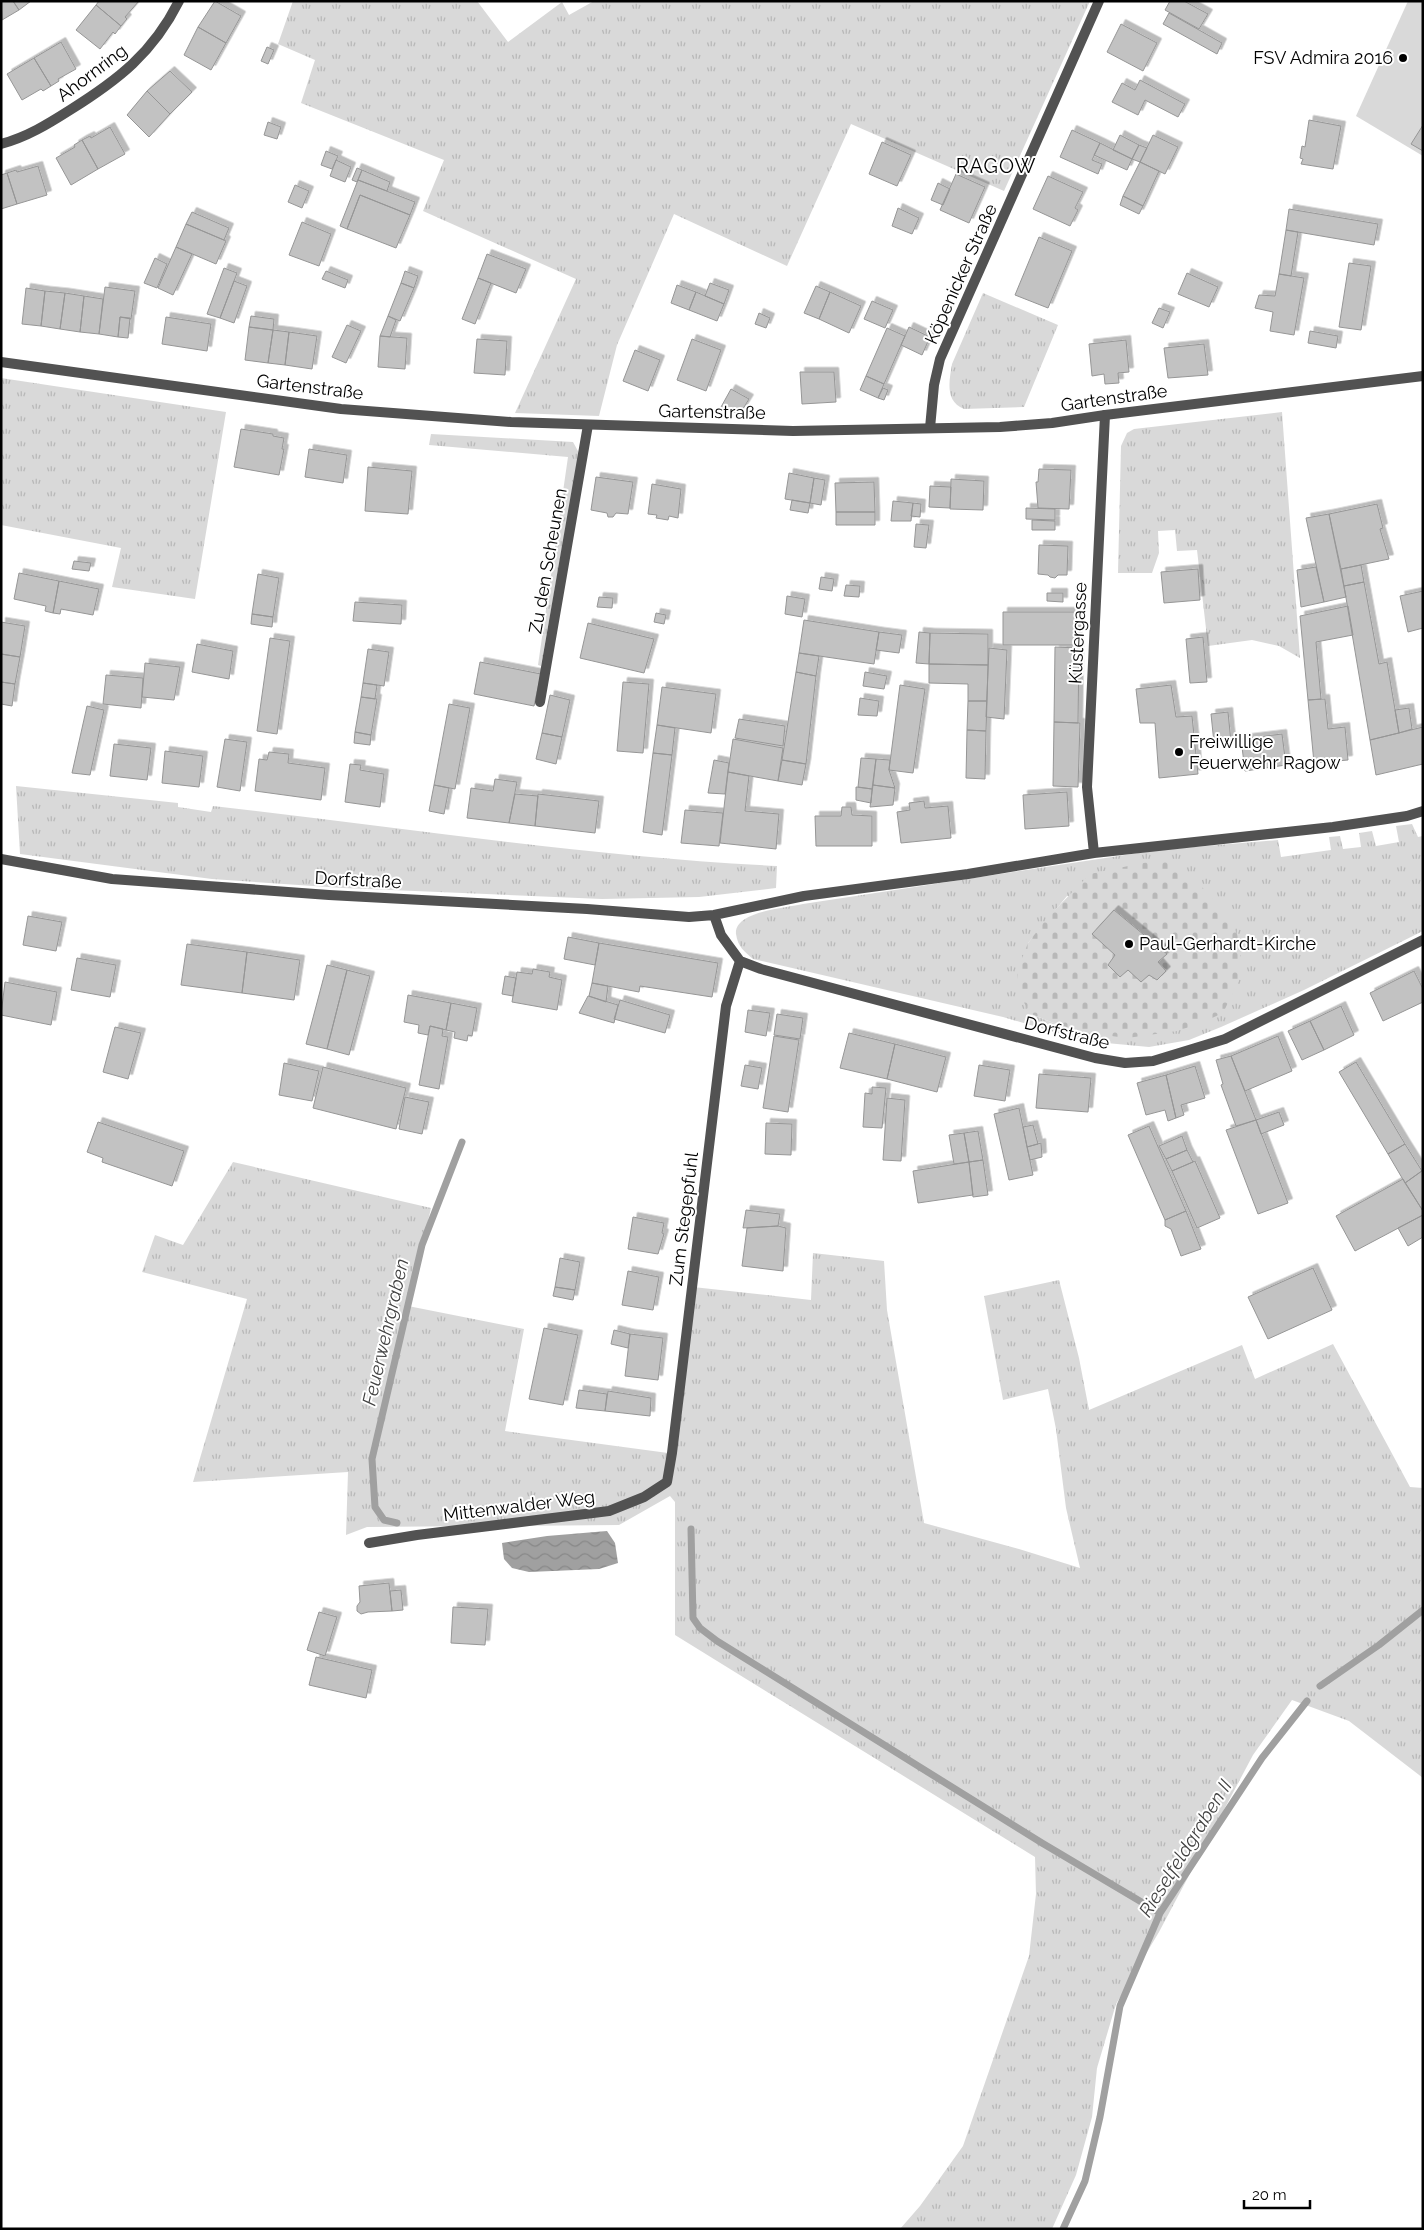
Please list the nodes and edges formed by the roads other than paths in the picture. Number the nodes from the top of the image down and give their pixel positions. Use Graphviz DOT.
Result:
graph roads {
  1 [pos="179,1"];
  2 [pos="1099,1"];
  3 [pos="1,144"];
  4 [pos="1,362"];
  5 [pos="1423,376"];
  6 [pos="1105,415"];
  7 [pos="588,425"];
  8 [pos="930,428"];
  9 [pos="540,702"];
  10 [pos="1423,811"];
  11 [pos="1094,853"];
  12 [pos="1,859"];
  13 [pos="714,915"];
  14 [pos="1423,940"];
  15 [pos="740,961"];
  16 [pos="667,1482"];
  17 [pos="369,1543"];
  1 -- 3 [label="street, Ahornring"];
  2 -- 8 [label="street, Köpenicker Straße"];
  4 -- 7 [label="street, Gartenstraße"];
  5 -- 6 [label="street, Gartenstraße"];
  6 -- 8 [label="street, Gartenstraße"];
  6 -- 11 [label="street, Küstergasse"];
  7 -- 8 [label="street, Gartenstraße"];
  7 -- 9 [label="street, Zu den Scheunen"];
  10 -- 11 [label="street, Dorfstraße"];
  11 -- 13 [label="street, Dorfstraße"];
  12 -- 13 [label="street, Dorfstraße"];
  13 -- 15 [label="street"];
  14 -- 15 [label="street, Dorfstraße"];
  15 -- 16 [label="street, Zum Stegepfuhl"];
  16 -- 17 [label="street, Mittenwalder Weg"];
}
